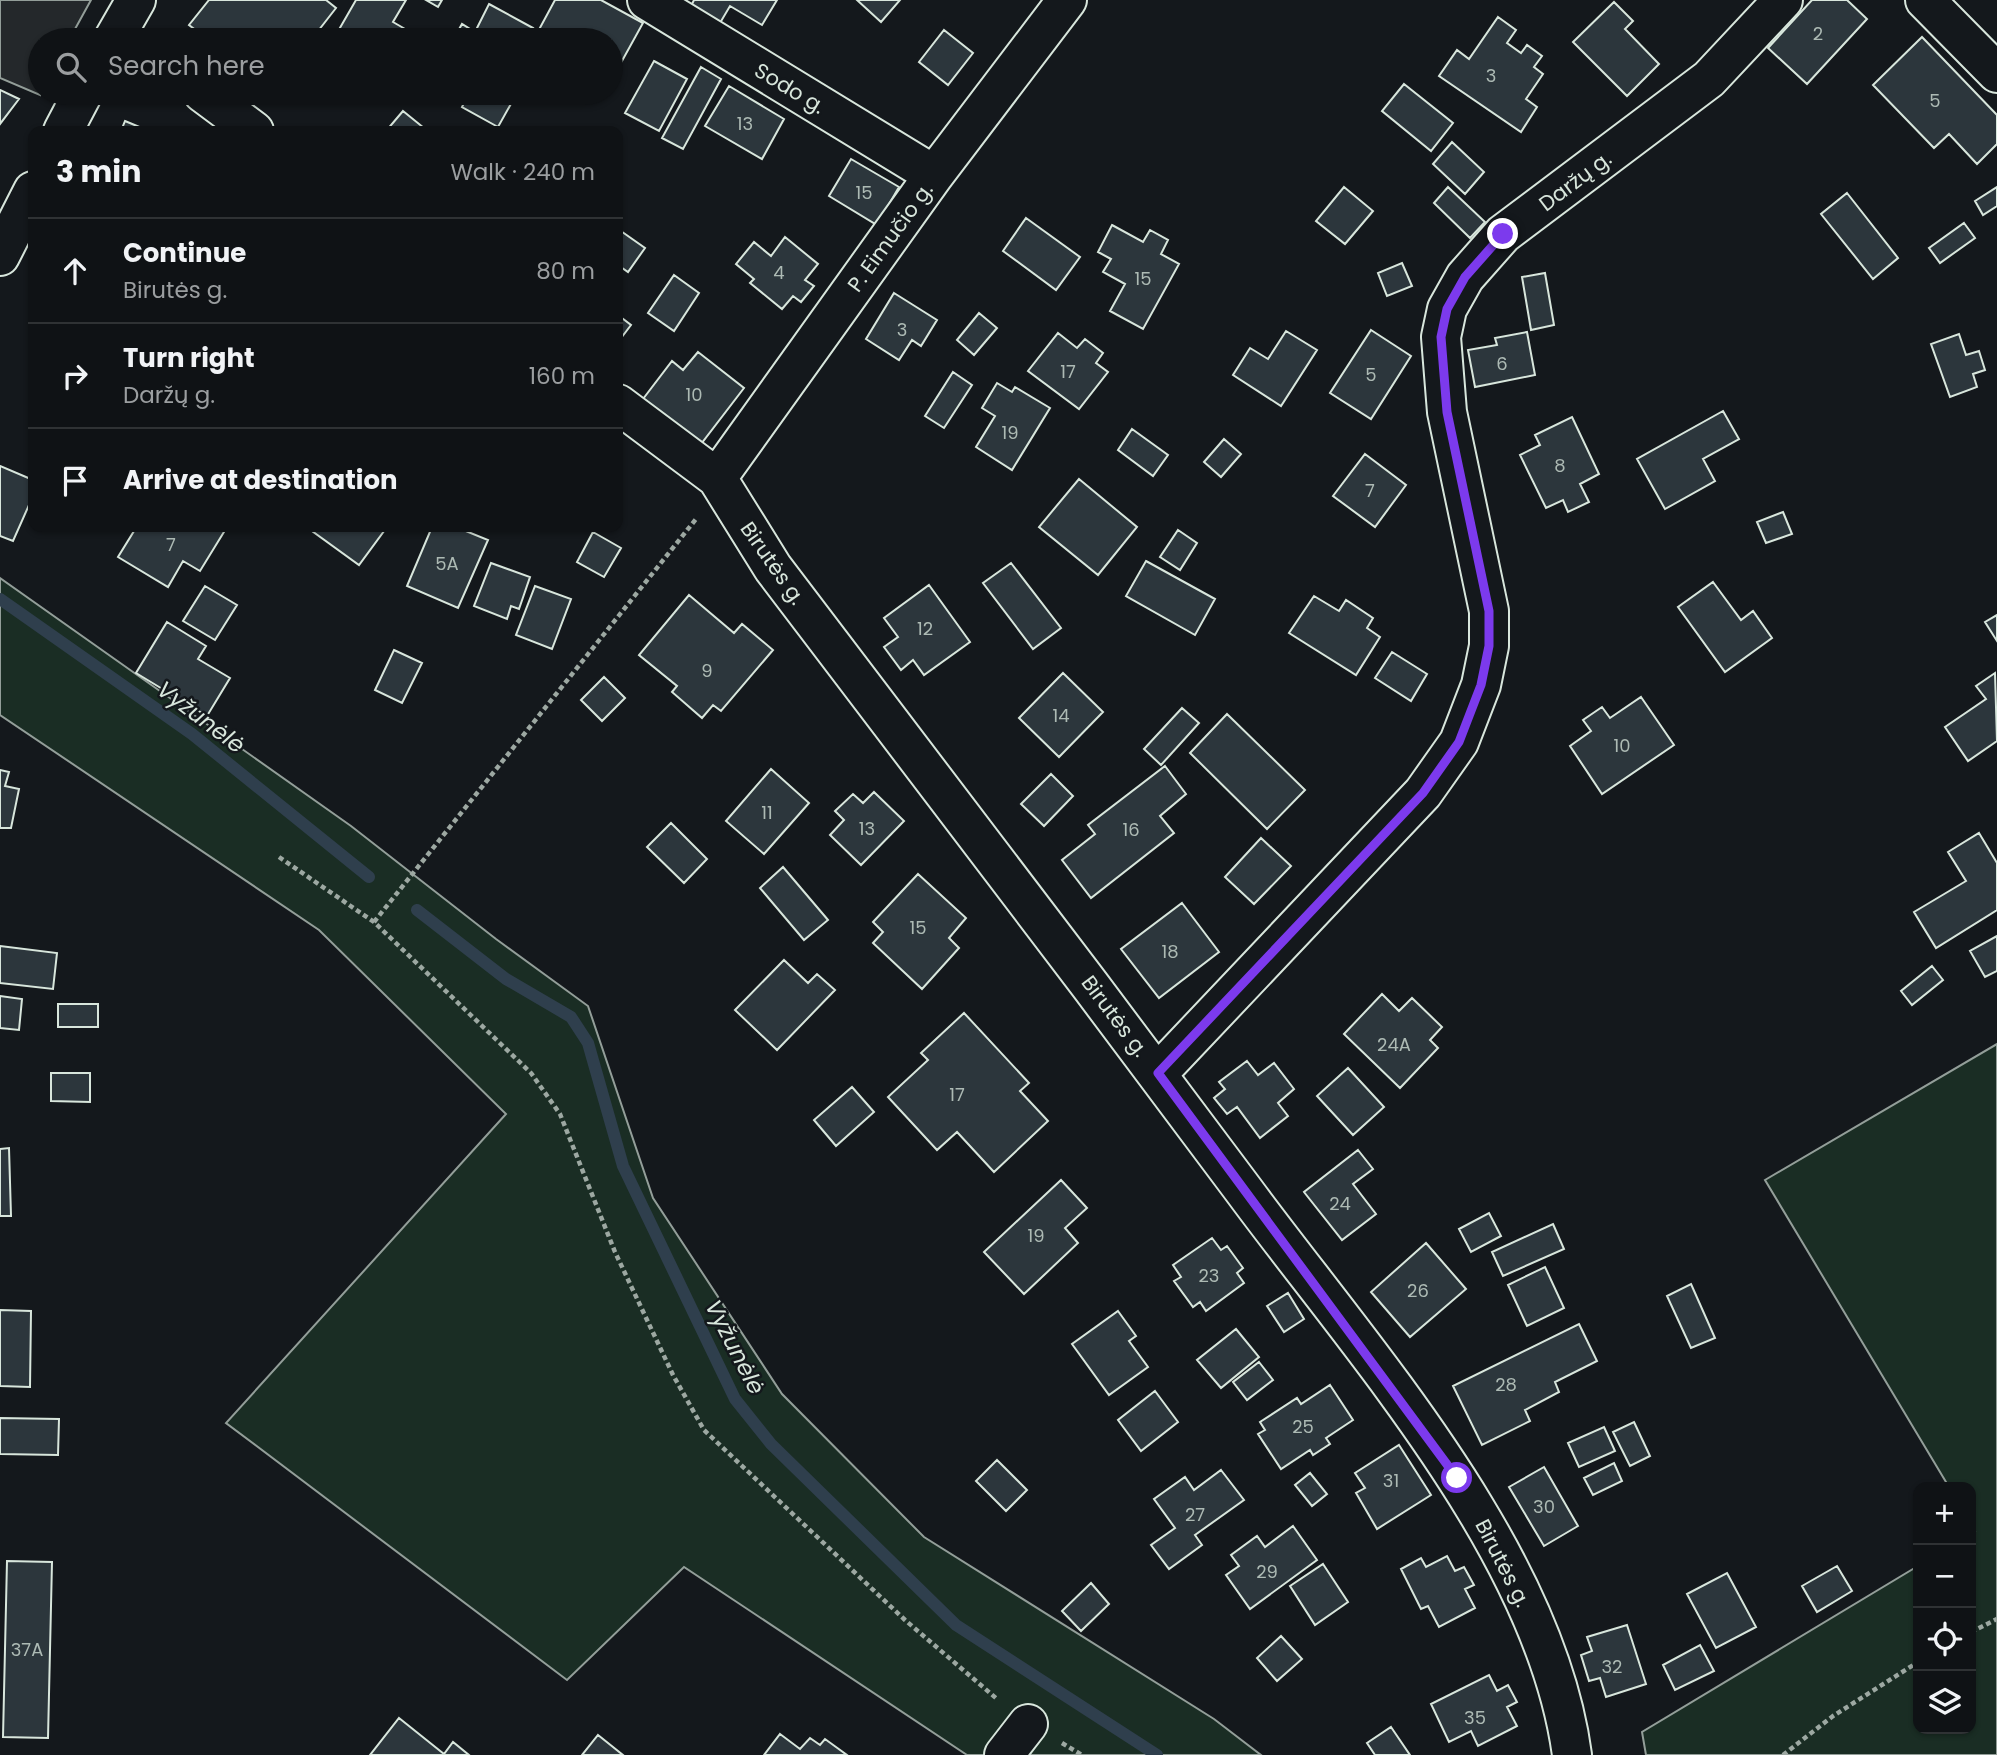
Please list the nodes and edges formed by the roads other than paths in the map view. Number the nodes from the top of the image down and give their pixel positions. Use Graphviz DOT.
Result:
graph roads {
  1 [pos="136,0"];
  2 [pos="1067,0"];
  3 [pos="1783,0"];
  4 [pos="1925,0"];
  5 [pos="657,3"];
  6 [pos="124,28"];
  7 [pos="1997,73"];
  8 [pos="77,105"];
  9 [pos="219,105"];
  10 [pos="66,126"];
  11 [pos="247,126"];
  12 [pos="934,175"];
  13 [pos="28,201"];
  14 [pos="0,256"];
  15 [pos="623,408"];
  16 [pos="717,478"];
  17 [pos="1158,1073"];
  18 [pos="1028,1724"];
  19 [pos="1004,1755"];
  20 [pos="1572,1755"];
  1 -- 6 [label="street"];
  2 -- 12 [label="street, P. Eimučio g."];
  3 -- 17 [label="street, Daržų g."];
  4 -- 7 [label="street"];
  5 -- 12 [label="street, Sodo g."];
  8 -- 10 [label="street"];
  9 -- 11 [label="street"];
  12 -- 16 [label="street, P. Eimučio g."];
  13 -- 14 [label="street"];
  15 -- 16 [label="street, Birutės g."];
  16 -- 17 [label="street, Birutės g."];
  17 -- 20 [label="street, Birutės g."];
  18 -- 19 [label="street"];
}
